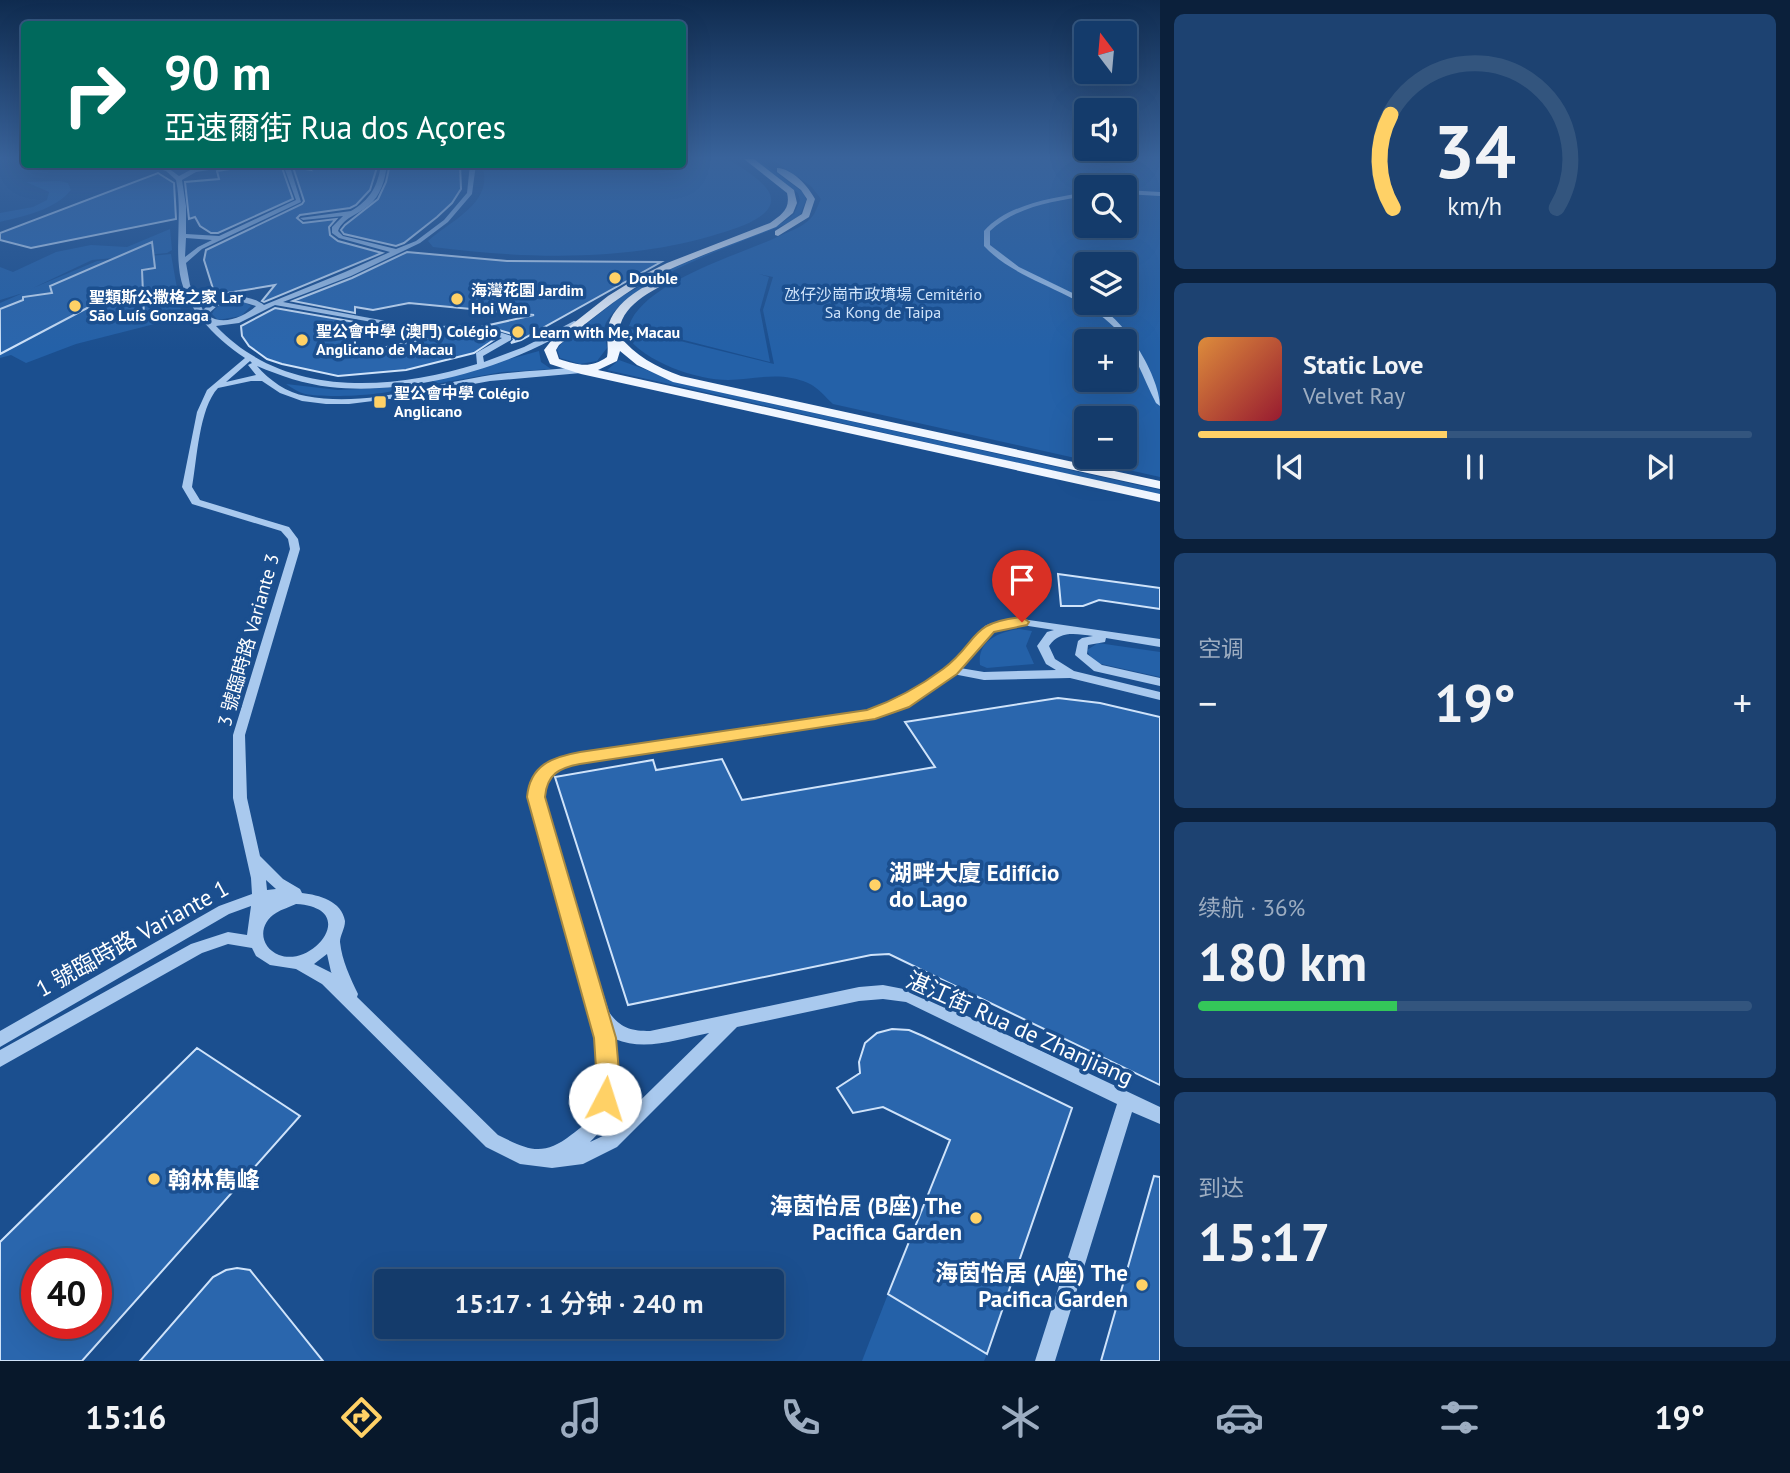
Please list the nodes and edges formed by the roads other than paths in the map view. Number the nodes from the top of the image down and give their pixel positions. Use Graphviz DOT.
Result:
graph roads {
  1 [pos="183,223"];
  2 [pos="253,223"];
  3 [pos="340,223"];
  4 [pos="442,223"];
  5 [pos="777,223"];
  6 [pos="795,223"];
  7 [pos="998,223"];
  8 [pos="183,236"];
  9 [pos="220,238"];
  10 [pos="398,252"];
  11 [pos="183,262"];
  12 [pos="317,286"];
  13 [pos="194,298"];
  14 [pos="250,300"];
  15 [pos="227,301"];
  16 [pos="274,303"];
  17 [pos="257,310"];
  18 [pos="206,317"];
  19 [pos="240,320"];
  20 [pos="386,323"];
  21 [pos="578,323"];
  22 [pos="425,330"];
  23 [pos="614,336"];
  24 [pos="237,350"];
  25 [pos="248,359"];
  26 [pos="481,365"];
  27 [pos="581,370"];
  28 [pos="263,377"];
  29 [pos="407,381"];
  30 [pos="329,386"];
  31 [pos="213,388"];
  32 [pos="417,390"];
  33 [pos="1160,403"];
  34 [pos="1160,485"];
  35 [pos="1160,498"];
  36 [pos="1071,630"];
  37 [pos="1160,645"];
  38 [pos="951,670"];
  39 [pos="1070,674"];
  40 [pos="1160,682"];
  41 [pos="1160,696"];
  42 [pos="255,860"];
  43 [pos="258,878"];
  44 [pos="292,892"];
  45 [pos="260,897"];
  46 [pos="309,898"];
  47 [pos="224,910"];
  48 [pos="256,924"];
  49 [pos="332,939"];
  50 [pos="255,942"];
  51 [pos="297,962"];
  52 [pos="595,994"];
  53 [pos="355,1004"];
  54 [pos="732,1021"];
  55 [pos="0,1040"];
  56 [pos="0,1059"];
  57 [pos="1127,1101"];
  58 [pos="1160,1116"];
  59 [pos="552,1159"];
  60 [pos="1045,1361"];
  1 -- 8 [label="street"];
  2 -- 9 [label="street"];
  3 -- 10 [label="street"];
  4 -- 10 [label="street"];
  5 -- 21 [label="main road"];
  6 -- 23 [label="main road"];
  7 -- 33 [label="street"];
  8 -- 9 [label="street"];
  8 -- 11 [label="street"];
  9 -- 11 [label="street"];
  10 -- 12 [label="street"];
  11 -- 13 [label="street"];
  12 -- 14 [label="street"];
  12 -- 16 [label="street"];
  13 -- 15 [label="street"];
  13 -- 18 [label="street"];
  14 -- 15 [label="street"];
  14 -- 17 [label="street"];
  15 -- 18 [label="street"];
  16 -- 17 [label="street"];
  16 -- 20 [label="street"];
  17 -- 19 [label="street"];
  18 -- 19 [label="street"];
  18 -- 24 [label="street"];
  19 -- 24 [label="street"];
  21 -- 26 [label="street"];
  21 -- 27 [label="main road"];
  22 -- 26 [label="street"];
  23 -- 27 [label="main road"];
  23 -- 34 [label="main road"];
  24 -- 25 [label="street"];
  25 -- 28 [label="street"];
  25 -- 30 [label="street"];
  25 -- 31 [label="street"];
  26 -- 29 [label="street"];
  27 -- 32 [label="street"];
  27 -- 35 [label="main road"];
  28 -- 30 [label="street"];
  28 -- 31 [label="street"];
  28 -- 32 [label="street"];
  29 -- 30 [label="street"];
  29 -- 32 [label="street"];
  31 -- 42 [label="street, 3 號臨時路 Variante 3"];
  36 -- 37 [label="street"];
  36 -- 38 [label="street"];
  36 -- 39 [label="street"];
  37 -- 40 [label="street"];
  38 -- 39 [label="street"];
  38 -- 52 [label="street"];
  39 -- 41 [label="street"];
  42 -- 43 [label="street, 3 號臨時路 Variante 3"];
  42 -- 44 [label="street"];
  43 -- 45 [label="street, 3 號臨時路 Variante 3"];
  43 -- 47 [label="street"];
  44 -- 45 [label="street, 1 號臨時路 Variante 1"];
  44 -- 46 [label="street"];
  45 -- 47 [label="street, 1 號臨時路 Variante 1"];
  45 -- 48 [label="street, 3 號臨時路 Variante 3"];
  46 -- 48 [label="street"];
  46 -- 49 [label="street"];
  47 -- 55 [label="street, 1 號臨時路 Variante 1"];
  48 -- 50 [label="street"];
  49 -- 51 [label="street"];
  49 -- 53 [label="street"];
  50 -- 51 [label="street"];
  50 -- 56 [label="street, 1 號臨時路 Variante 1"];
  51 -- 53 [label="street"];
  52 -- 54 [label="street, 湛江街 Rua de Zhanjiang"];
  52 -- 59 [label="street"];
  53 -- 59 [label="street"];
  54 -- 57 [label="street, 湛江街 Rua de Zhanjiang"];
  54 -- 59 [label="street"];
  57 -- 58 [label="street, 湛江街 Rua de Zhanjiang"];
  57 -- 60 [label="street"];
}
